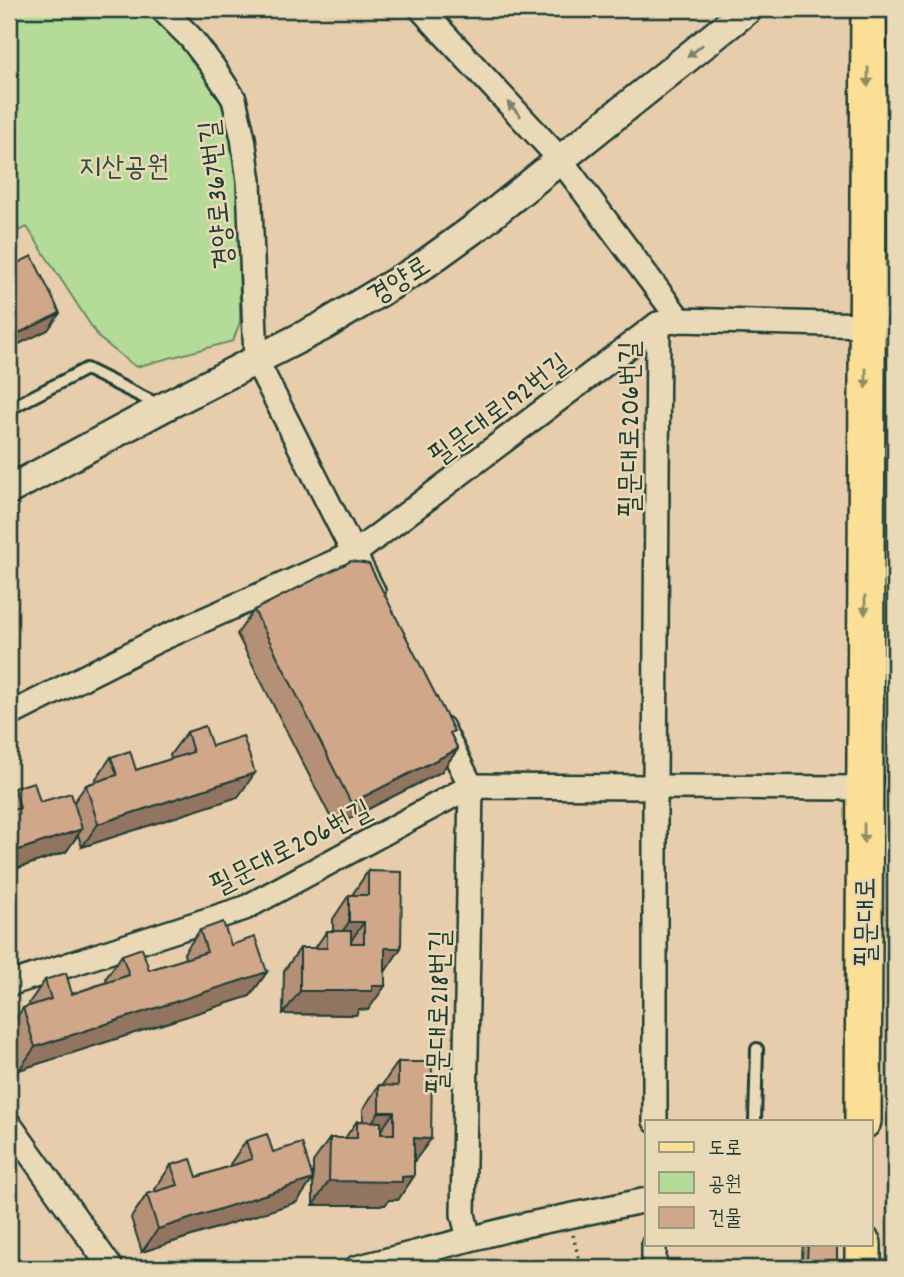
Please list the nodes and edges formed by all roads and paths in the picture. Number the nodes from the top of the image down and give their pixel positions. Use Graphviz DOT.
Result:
graph roads {
  1 [pos="162,9"];
  2 [pos="421,9"];
  3 [pos="748,9"];
  4 [pos="869,9"];
  5 [pos="561,159"];
  6 [pos="669,322"];
  7 [pos="867,325"];
  8 [pos="256,360"];
  9 [pos="163,407"];
  10 [pos="9,409"];
  11 [pos="9,489"];
  12 [pos="355,553"];
  13 [pos="385,615"];
  14 [pos="435,713"];
  15 [pos="9,715"];
  16 [pos="471,786"];
  17 [pos="655,786"];
  18 [pos="864,788"];
  19 [pos="9,984"];
  20 [pos="757,1049"];
  21 [pos="655,1120"];
  22 [pos="754,1120"];
  23 [pos="863,1120"];
  24 [pos="9,1124"];
  25 [pos="645,1200"];
  26 [pos="569,1216"];
  27 [pos="469,1239"];
  28 [pos="654,1246"];
  29 [pos="863,1246"];
  30 [pos="111,1268"];
  31 [pos="356,1268"];
  32 [pos="581,1268"];
  33 [pos="654,1268"];
  34 [pos="863,1268"];
  1 -- 8 [label="street, 경양로367번길"];
  5 -- 2 [label="street, one-way"];
  3 -- 5 [label="street, 경양로, one-way"];
  4 -- 7 [label="main road, 필문대로, one-way"];
  5 -- 6 [label="street"];
  5 -- 8 [label="street, 경양로"];
  6 -- 7 [label="street"];
  6 -- 12 [label="street, 필문대로192번길"];
  6 -- 17 [label="street, 필문대로206번길"];
  7 -- 18 [label="main road, 필문대로, one-way"];
  8 -- 9 [label="street, 경양로"];
  8 -- 12 [label="street"];
  9 -- 10 [label="lane"];
  9 -- 11 [label="street, 경양로"];
  12 -- 13 [label="street"];
  12 -- 15 [label="street, 필문대로192번길"];
  14 -- 16 [label="street"];
  16 -- 17 [label="street, 필문대로206번길"];
  16 -- 19 [label="street, 필문대로206번길"];
  16 -- 27 [label="street, 필문대로218번길"];
  17 -- 18 [label="street, 필문대로206번길"];
  17 -- 21 [label="street"];
  18 -- 23 [label="main road, 필문대로, one-way"];
  20 -- 22 [label="lane"];
  24 -- 30 [label="street"];
  25 -- 26 [label="street"];
  26 -- 27 [label="street"];
  26 -- 32 [label="path"];
  27 -- 31 [label="street"];
  28 -- 33 [label="street"];
  29 -- 34 [label="main road"];
}
